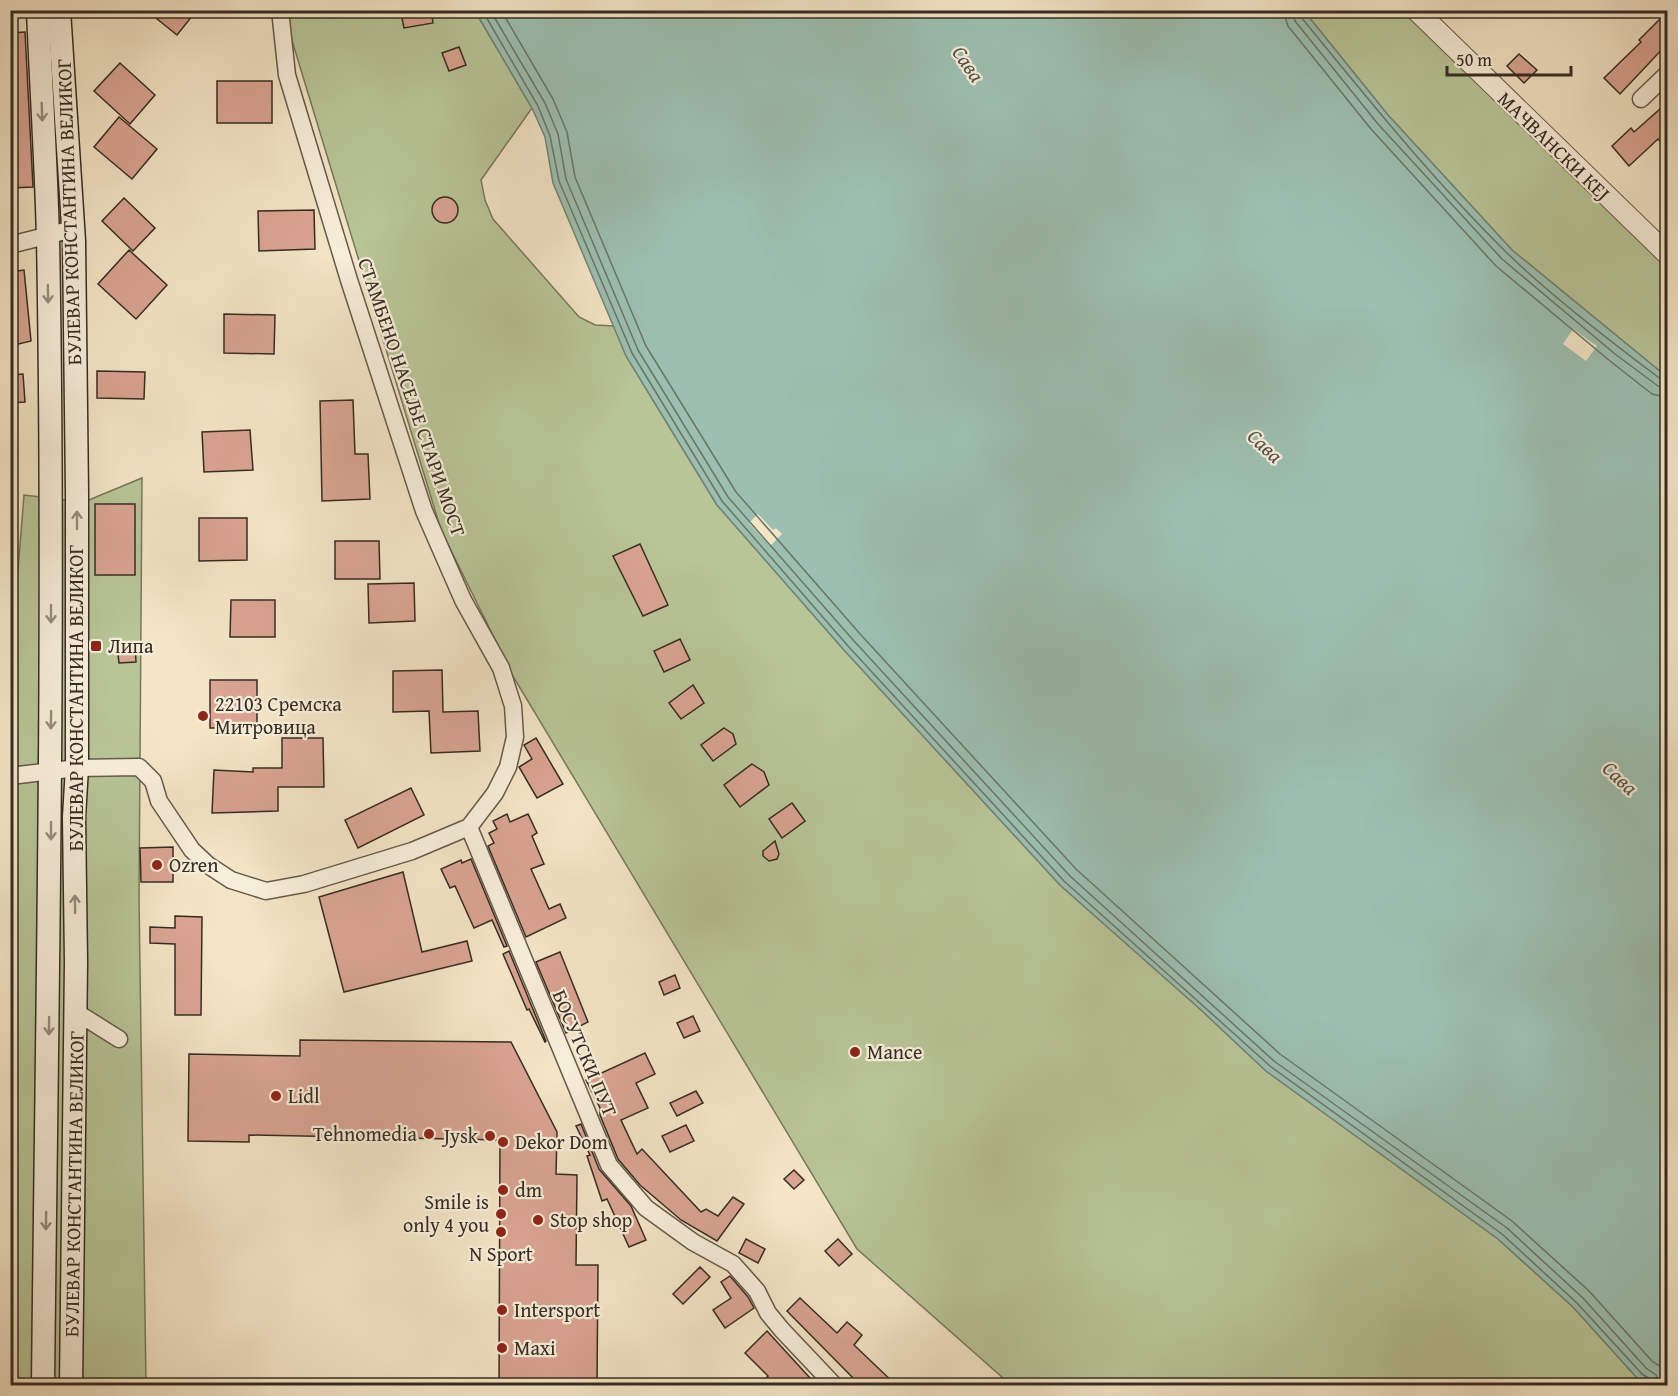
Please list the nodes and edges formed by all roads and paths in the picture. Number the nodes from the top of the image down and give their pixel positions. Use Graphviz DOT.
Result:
graph roads {
  1 [pos="38,10"];
  2 [pos="59,10"];
  3 [pos="280,10"];
  4 [pos="1416,10"];
  5 [pos="1668,73"];
  6 [pos="1641,99"];
  7 [pos="73,229"];
  8 [pos="48,236"];
  9 [pos="10,245"];
  10 [pos="1668,255"];
  11 [pos="77,768"];
  12 [pos="50,772"];
  13 [pos="10,776"];
  14 [pos="469,827"];
  15 [pos="76,1012"];
  16 [pos="119,1039"];
  17 [pos="43,1386"];
  18 [pos="71,1386"];
  19 [pos="835,1386"];
  1 -- 8 [label="main road, БУЛЕВАР КОНСТАНТИНА ВЕЛИКОГ, one-way"];
  2 -- 7 [label="main road, БУЛЕВАР КОНСТАНТИНА ВЕЛИКОГ"];
  3 -- 14 [label="street, СТАМБЕНО НАСЕЉЕ СТАРИ МОСТ"];
  4 -- 10 [label="street, МАЧВАНСКИ КЕЈ"];
  5 -- 6 [label="street"];
  7 -- 8 [label="street"];
  11 -- 7 [label="main road, БУЛЕВАР КОНСТАНТИНА ВЕЛИКОГ, one-way"];
  8 -- 9 [label="street"];
  8 -- 12 [label="main road, БУЛЕВАР КОНСТАНТИНА ВЕЛИКОГ, one-way"];
  11 -- 12 [label="street, СТАМБЕНО НАСЕЉЕ СТАРИ МОСТ"];
  11 -- 14 [label="street, СТАМБЕНО НАСЕЉЕ СТАРИ МОСТ"];
  15 -- 11 [label="main road, БУЛЕВАР КОНСТАНТИНА ВЕЛИКОГ, one-way"];
  12 -- 13 [label="street, СТАМБЕНО НАСЕЉЕ СТАРИ МОСТ"];
  12 -- 17 [label="main road, БУЛЕВАР КОНСТАНТИНА ВЕЛИКОГ, one-way"];
  14 -- 19 [label="street, БОСУТСКИ ПУТ"];
  15 -- 16 [label="street"];
  15 -- 18 [label="main road, БУЛЕВАР КОНСТАНТИНА ВЕЛИКОГ"];
}
